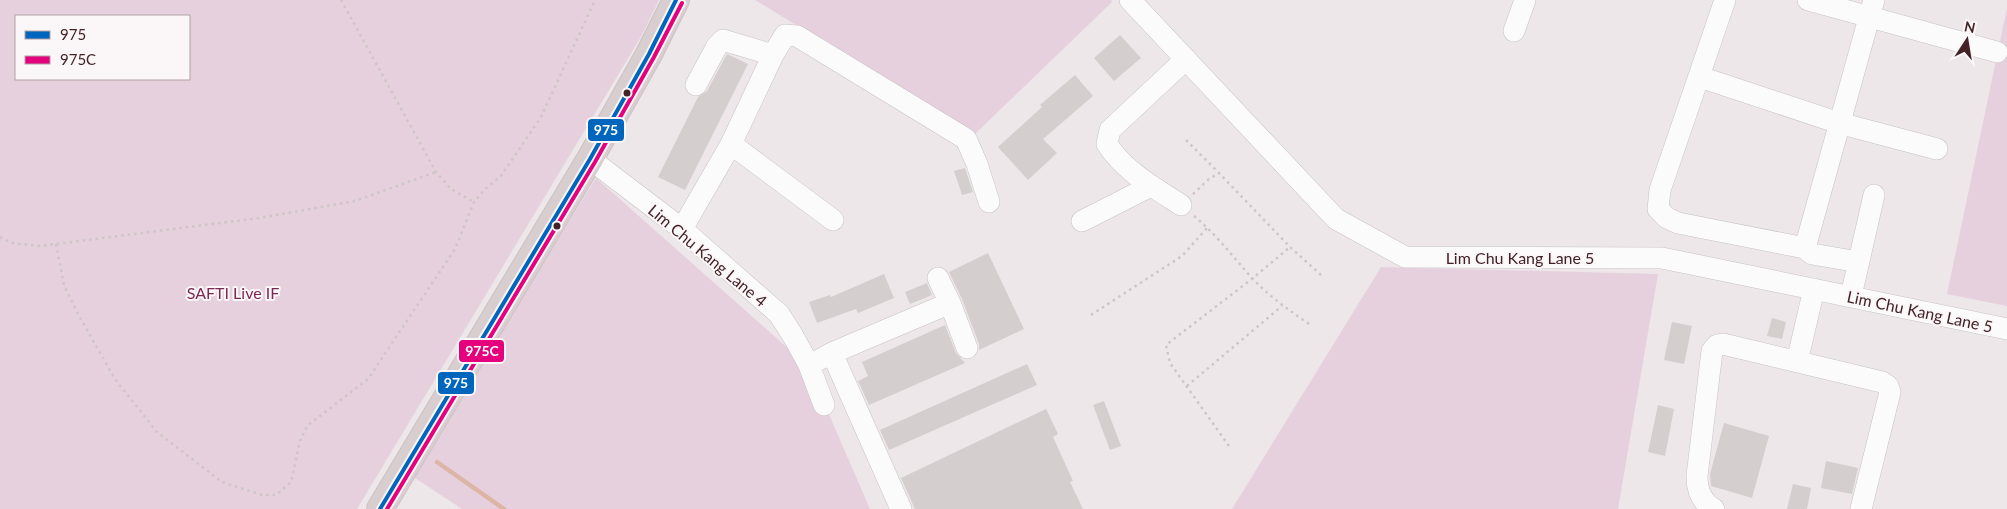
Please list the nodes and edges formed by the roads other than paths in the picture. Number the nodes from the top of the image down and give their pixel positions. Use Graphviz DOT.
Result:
graph roads {
  1 [pos="676,0"];
  2 [pos="1130,0"];
  3 [pos="1526,0"];
  4 [pos="1725,0"];
  5 [pos="1808,0"];
  6 [pos="1871,8"];
  7 [pos="1514,32"];
  8 [pos="1997,52"];
  9 [pos="773,55"];
  10 [pos="1186,59"];
  11 [pos="1700,77"];
  12 [pos="696,84"];
  13 [pos="1839,123"];
  14 [pos="731,144"];
  15 [pos="1937,149"];
  16 [pos="590,159"];
  17 [pos="1151,186"];
  18 [pos="1874,195"];
  19 [pos="988,202"];
  20 [pos="1181,205"];
  21 [pos="833,220"];
  22 [pos="1082,221"];
  23 [pos="682,229"];
  24 [pos="1804,248"];
  25 [pos="1859,262"];
  26 [pos="938,278"];
  27 [pos="1814,289"];
  28 [pos="1851,296"];
  29 [pos="950,303"];
  30 [pos="2007,329"];
  31 [pos="967,348"];
  32 [pos="832,353"];
  33 [pos="1797,362"];
  34 [pos="808,365"];
  35 [pos="824,405"];
  36 [pos="380,509"];
  37 [pos="901,509"];
  38 [pos="1714,509"];
  39 [pos="1862,509"];
  1 -- 16 [label="main road"];
  2 -- 10 [label="street, Lim Chu Kang Lane 5"];
  3 -- 7 [label="street"];
  4 -- 11 [label="street"];
  5 -- 6 [label="street"];
  6 -- 8 [label="street"];
  6 -- 13 [label="street"];
  9 -- 12 [label="street"];
  9 -- 14 [label="street"];
  9 -- 19 [label="street"];
  10 -- 17 [label="street"];
  10 -- 27 [label="street, Lim Chu Kang Lane 5"];
  11 -- 13 [label="street"];
  11 -- 24 [label="street"];
  13 -- 15 [label="street"];
  13 -- 24 [label="street"];
  14 -- 21 [label="street"];
  14 -- 23 [label="street"];
  16 -- 23 [label="street, Lim Chu Kang Lane 4"];
  16 -- 36 [label="main road"];
  17 -- 20 [label="street"];
  17 -- 22 [label="street"];
  18 -- 25 [label="street"];
  23 -- 34 [label="street, Lim Chu Kang Lane 4"];
  24 -- 25 [label="street"];
  25 -- 28 [label="street"];
  26 -- 29 [label="street"];
  27 -- 28 [label="street, Lim Chu Kang Lane 5"];
  27 -- 33 [label="street"];
  28 -- 30 [label="street, Lim Chu Kang Lane 5"];
  29 -- 31 [label="street"];
  29 -- 32 [label="street"];
  32 -- 34 [label="street"];
  32 -- 37 [label="street"];
  33 -- 38 [label="street"];
  33 -- 39 [label="street"];
  34 -- 35 [label="street, Lim Chu Kang Lane 4"];
}
